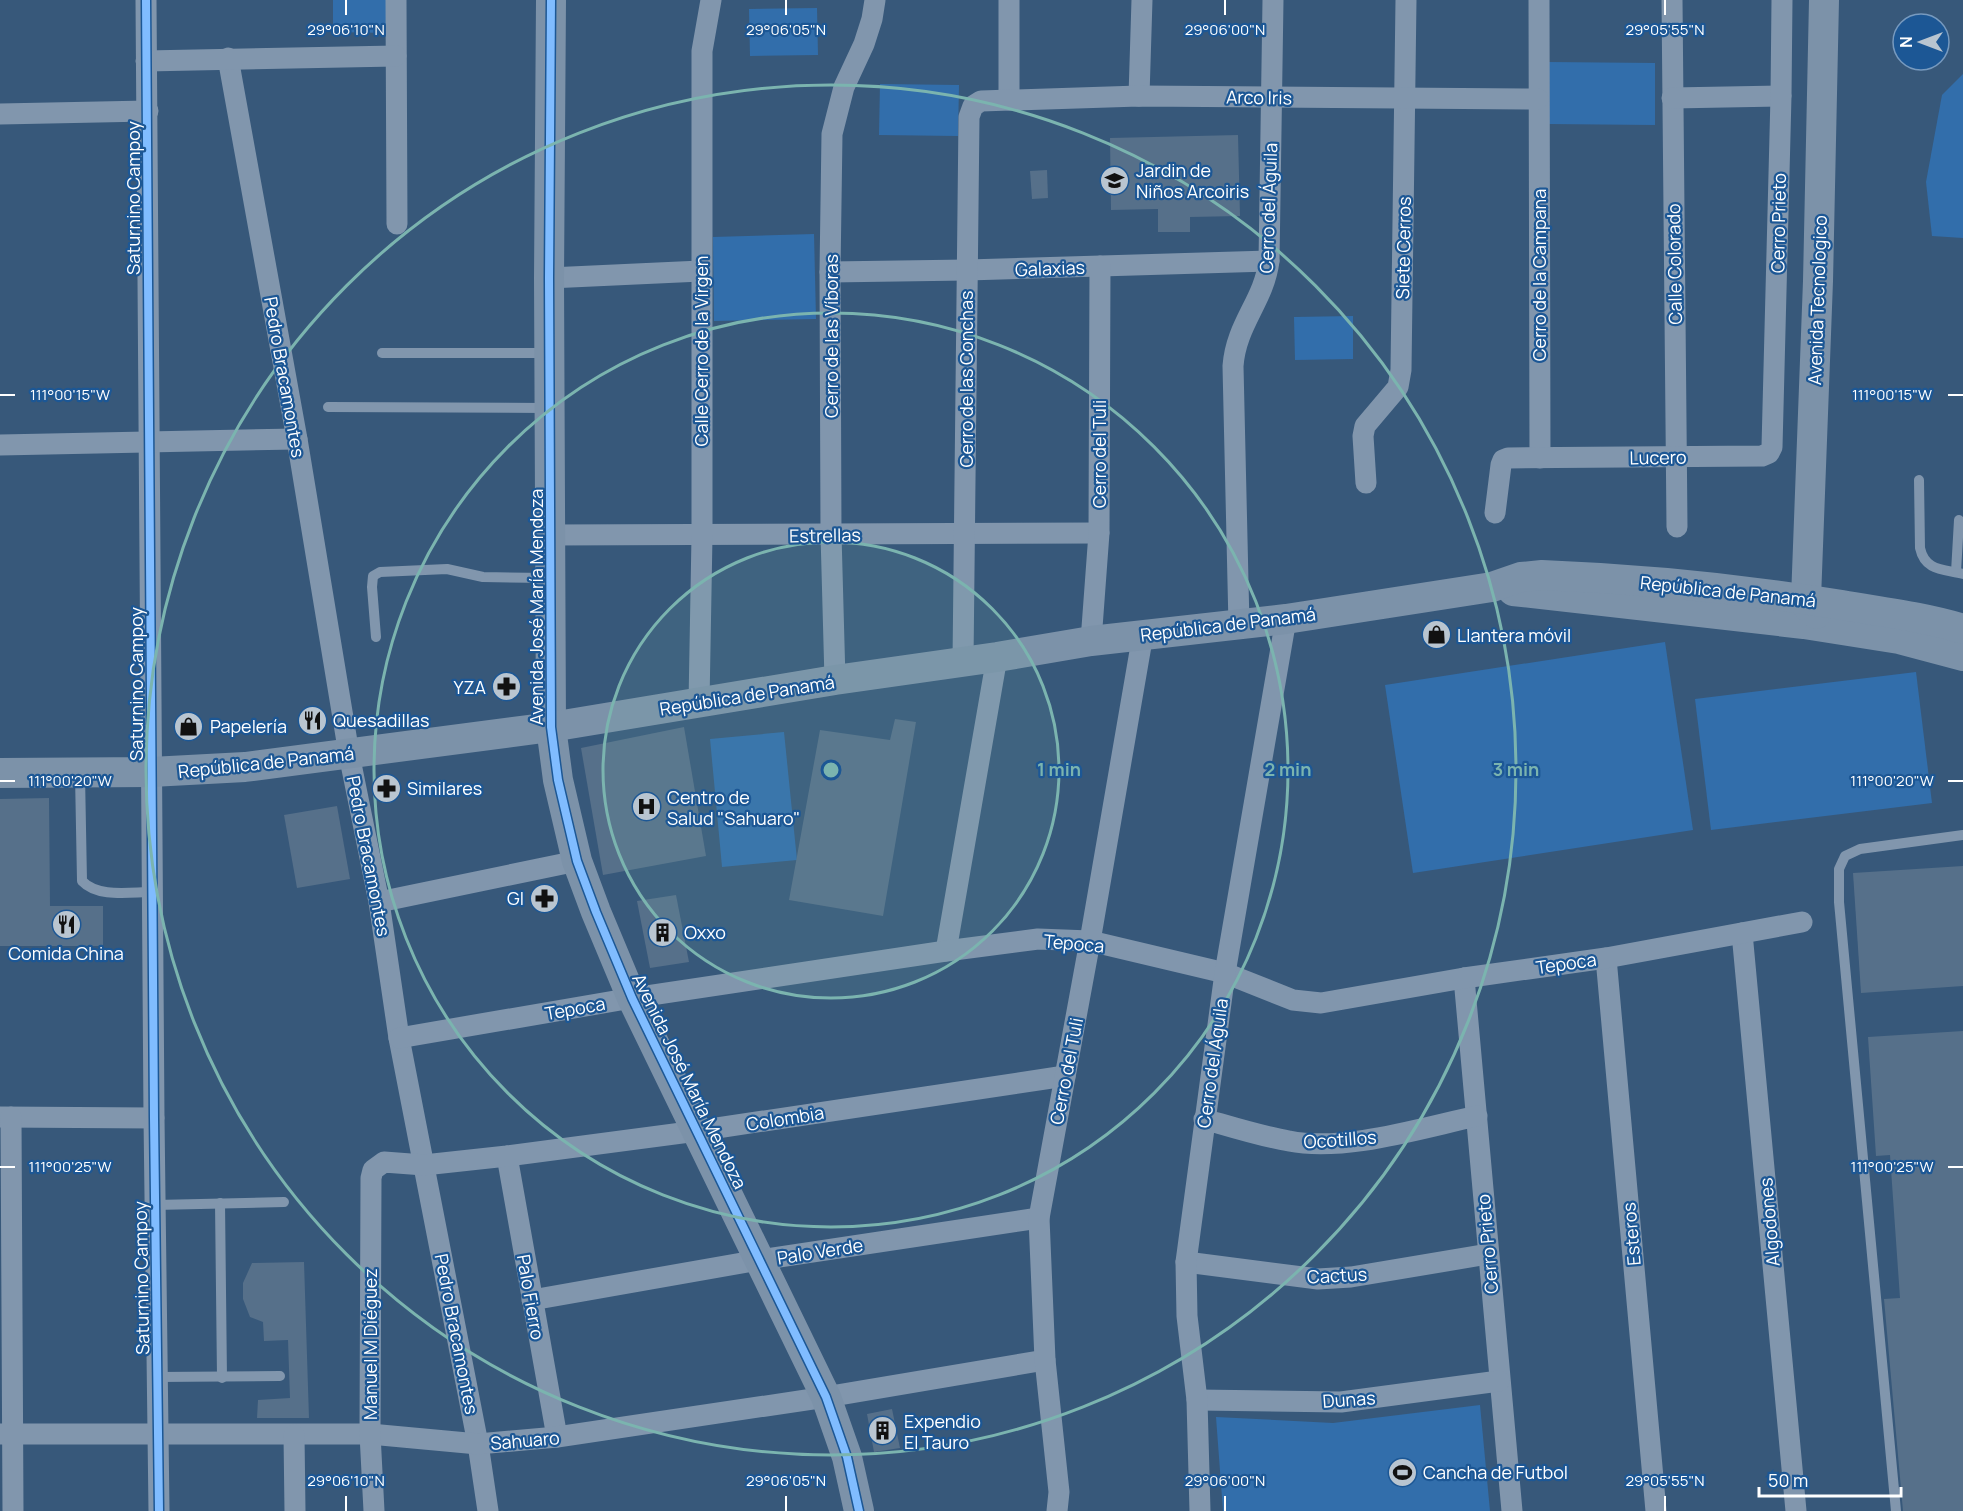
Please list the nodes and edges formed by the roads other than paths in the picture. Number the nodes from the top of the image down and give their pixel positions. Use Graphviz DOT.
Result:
graph roads {
  1 [pos="146,0"];
  2 [pos="396,0"];
  3 [pos="551,0"];
  4 [pos="711,0"];
  5 [pos="875,0"];
  6 [pos="1008,0"];
  7 [pos="1142,0"];
  8 [pos="1273,0"];
  9 [pos="1406,0"];
  10 [pos="1539,0"];
  11 [pos="1672,0"];
  12 [pos="1782,0"];
  13 [pos="1824,0"];
  14 [pos="396,56"];
  15 [pos="228,58"];
  16 [pos="146,61"];
  17 [pos="1139,96"];
  18 [pos="1781,96"];
  19 [pos="1272,98"];
  20 [pos="1405,98"];
  21 [pos="1672,98"];
  22 [pos="1538,99"];
  23 [pos="1009,100"];
  24 [pos="981,101"];
  25 [pos="148,111"];
  26 [pos="0,114"];
  27 [pos="397,224"];
  28 [pos="1269,261"];
  29 [pos="1100,266"];
  30 [pos="967,270"];
  31 [pos="701,271"];
  32 [pos="830,272"];
  33 [pos="549,278"];
  34 [pos="550,352"];
  35 [pos="382,353"];
  36 [pos="328,407"];
  37 [pos="550,408"];
  38 [pos="297,439"];
  39 [pos="149,443"];
  40 [pos="0,445"];
  41 [pos="1773,447"];
  42 [pos="1675,457"];
  43 [pos="1540,458"];
  44 [pos="1919,480"];
  45 [pos="1366,483"];
  46 [pos="1495,513"];
  47 [pos="1959,520"];
  48 [pos="1677,527"];
  49 [pos="1099,533"];
  50 [pos="831,534"];
  51 [pos="965,534"];
  52 [pos="551,535"];
  53 [pos="702,536"];
  54 [pos="1960,573"];
  55 [pos="551,578"];
  56 [pos="1492,587"];
  57 [pos="1535,595"];
  58 [pos="1806,599"];
  59 [pos="1286,619"];
  60 [pos="1239,625"];
  61 [pos="1963,629"];
  62 [pos="1143,634"];
  63 [pos="376,637"];
  64 [pos="1091,641"];
  65 [pos="1963,643"];
  66 [pos="1963,656"];
  67 [pos="997,657"];
  68 [pos="963,662"];
  69 [pos="835,680"];
  70 [pos="699,703"];
  71 [pos="551,727"];
  72 [pos="349,754"];
  73 [pos="80,772"];
  74 [pos="151,772"];
  75 [pos="0,773"];
  76 [pos="1963,835"];
  77 [pos="577,861"];
  78 [pos="152,892"];
  79 [pos="380,902"];
  80 [pos="1802,922"];
  81 [pos="1742,933"];
  82 [pos="1090,940"];
  83 [pos="946,951"];
  84 [pos="1606,958"];
  85 [pos="1225,973"];
  86 [pos="1464,978"];
  87 [pos="632,998"];
  88 [pos="399,1038"];
  89 [pos="1065,1076"];
  90 [pos="1477,1116"];
  91 [pos="6,1117"];
  92 [pos="154,1118"];
  93 [pos="1204,1119"];
  94 [pos="697,1131"];
  95 [pos="507,1156"];
  96 [pos="424,1165"];
  97 [pos="371,1178"];
  98 [pos="284,1202"];
  99 [pos="220,1203"];
  100 [pos="155,1205"];
  101 [pos="1039,1218"];
  102 [pos="1488,1254"];
  103 [pos="759,1260"];
  104 [pos="1186,1262"];
  105 [pos="532,1300"];
  106 [pos="1045,1360"];
  107 [pos="280,1376"];
  108 [pos="158,1377"];
  109 [pos="222,1378"];
  110 [pos="1499,1381"];
  111 [pos="826,1397"];
  112 [pos="1197,1400"];
  113 [pos="6,1434"];
  114 [pos="158,1434"];
  115 [pos="370,1434"];
  116 [pos="294,1435"];
  117 [pos="557,1437"];
  118 [pos="478,1444"];
  119 [pos="13,1511"];
  120 [pos="159,1511"];
  121 [pos="295,1511"];
  122 [pos="374,1511"];
  123 [pos="488,1511"];
  124 [pos="859,1511"];
  125 [pos="1057,1511"];
  126 [pos="1200,1511"];
  127 [pos="1512,1511"];
  128 [pos="1656,1511"];
  129 [pos="1796,1511"];
  130 [pos="1896,1511"];
  1 -- 16 [label="street, Saturnino Campoy"];
  2 -- 14 [label="street"];
  3 -- 33 [label="main road, Avenida José María Mendoza"];
  4 -- 31 [label="street, Calle Cerro de la Virgen"];
  5 -- 32 [label="street, Cerro de las Víboras"];
  6 -- 23 [label="street"];
  7 -- 17 [label="street"];
  8 -- 19 [label="street, Cerro del Águila"];
  9 -- 20 [label="street, Siete Cerros"];
  10 -- 22 [label="street, Cerro de la Campana"];
  11 -- 21 [label="street, Calle Colorado"];
  12 -- 18 [label="street, Cerro Prieto"];
  13 -- 58 [label="main road, Avenida Tecnologico"];
  14 -- 15 [label="street"];
  14 -- 27 [label="street"];
  15 -- 16 [label="street"];
  15 -- 38 [label="street, Pedro Bracamontes"];
  16 -- 25 [label="street, Saturnino Campoy"];
  17 -- 19 [label="street, Arco Iris"];
  17 -- 23 [label="street, Arco Iris"];
  18 -- 21 [label="street"];
  18 -- 41 [label="street, Cerro Prieto"];
  19 -- 20 [label="street, Arco Iris"];
  19 -- 28 [label="street, Cerro del Águila"];
  20 -- 22 [label="street, Arco Iris"];
  20 -- 45 [label="street, Siete Cerros"];
  21 -- 42 [label="street, Calle Colorado"];
  22 -- 43 [label="street, Cerro de la Campana"];
  23 -- 24 [label="street, Arco Iris"];
  24 -- 30 [label="street, Cerro de las Conchas"];
  25 -- 26 [label="street"];
  25 -- 39 [label="street, Saturnino Campoy"];
  28 -- 29 [label="street, Galaxias"];
  28 -- 60 [label="street, Cerro del Águila"];
  29 -- 30 [label="street, Galaxias"];
  29 -- 49 [label="street, Cerro del Tuli"];
  30 -- 32 [label="street, Galaxias"];
  30 -- 51 [label="street, Cerro de las Conchas"];
  31 -- 33 [label="street"];
  31 -- 53 [label="street, Calle Cerro de la Virgen"];
  32 -- 50 [label="street, Cerro de las Víboras"];
  33 -- 34 [label="main road, Avenida José María Mendoza"];
  34 -- 35 [label="lane"];
  34 -- 37 [label="main road, Avenida José María Mendoza"];
  36 -- 37 [label="lane"];
  37 -- 52 [label="main road, Avenida José María Mendoza"];
  38 -- 39 [label="street"];
  38 -- 72 [label="street, Pedro Bracamontes"];
  39 -- 40 [label="street"];
  39 -- 74 [label="street, Saturnino Campoy"];
  41 -- 42 [label="street, Lucero"];
  42 -- 43 [label="street, Lucero"];
  42 -- 48 [label="street, Calle Colorado"];
  43 -- 46 [label="street"];
  44 -- 54 [label="lane"];
  47 -- 54 [label="lane"];
  49 -- 51 [label="street, Estrellas"];
  49 -- 64 [label="street, Cerro del Tuli"];
  50 -- 51 [label="street, Estrellas"];
  50 -- 53 [label="street, Estrellas"];
  50 -- 69 [label="street, Cerro de las Víboras"];
  51 -- 68 [label="street, Cerro de las Conchas"];
  52 -- 53 [label="street, Estrellas"];
  52 -- 55 [label="main road, Avenida José María Mendoza"];
  53 -- 70 [label="street, Calle Cerro de la Virgen"];
  55 -- 63 [label="lane"];
  55 -- 71 [label="main road, Avenida José María Mendoza"];
  56 -- 57 [label="main road, República de Panamá"];
  56 -- 58 [label="main road, República de Panamá"];
  56 -- 59 [label="main road, República de Panamá"];
  57 -- 58 [label="main road"];
  57 -- 66 [label="main road, República de Panamá"];
  58 -- 61 [label="main road, República de Panamá"];
  58 -- 65 [label="main road"];
  59 -- 60 [label="main road, República de Panamá"];
  59 -- 85 [label="street, Cerro del Águila"];
  60 -- 62 [label="main road, República de Panamá"];
  62 -- 64 [label="main road, República de Panamá"];
  62 -- 82 [label="street, Cerro del Tuli"];
  64 -- 67 [label="main road, República de Panamá"];
  67 -- 68 [label="main road, República de Panamá"];
  67 -- 83 [label="street"];
  68 -- 69 [label="main road, República de Panamá"];
  69 -- 70 [label="main road, República de Panamá"];
  70 -- 71 [label="main road, República de Panamá"];
  71 -- 72 [label="main road, República de Panamá"];
  71 -- 77 [label="main road, Avenida José María Mendoza"];
  72 -- 74 [label="main road, República de Panamá"];
  72 -- 79 [label="street, Pedro Bracamontes"];
  73 -- 74 [label="main road, República de Panamá"];
  73 -- 75 [label="main road, República de Panamá"];
  73 -- 78 [label="lane"];
  74 -- 78 [label="street, Saturnino Campoy"];
  76 -- 130 [label="lane"];
  77 -- 79 [label="street"];
  77 -- 87 [label="main road, Avenida José María Mendoza"];
  78 -- 92 [label="street, Saturnino Campoy"];
  79 -- 88 [label="street, Pedro Bracamontes"];
  80 -- 81 [label="street, Tepoca"];
  81 -- 84 [label="street, Tepoca"];
  81 -- 129 [label="street, Algodones"];
  82 -- 83 [label="street, Tepoca"];
  82 -- 85 [label="street, Tepoca"];
  82 -- 89 [label="street, Cerro del Tuli"];
  83 -- 87 [label="street, Tepoca"];
  84 -- 86 [label="street, Tepoca"];
  84 -- 128 [label="street, Esteros"];
  85 -- 86 [label="street, Tepoca"];
  85 -- 93 [label="street, Cerro del Águila"];
  86 -- 90 [label="street, Cerro Prieto"];
  87 -- 88 [label="street, Tepoca"];
  87 -- 94 [label="main road, Avenida José María Mendoza"];
  88 -- 96 [label="street, Pedro Bracamontes"];
  89 -- 94 [label="street, Colombia"];
  89 -- 101 [label="street, Cerro del Tuli"];
  90 -- 93 [label="street, Ocotillos"];
  90 -- 102 [label="street, Cerro Prieto"];
  91 -- 92 [label="street"];
  91 -- 113 [label="street"];
  92 -- 100 [label="street, Saturnino Campoy"];
  93 -- 104 [label="street, Cerro del Águila"];
  94 -- 95 [label="street, Colombia"];
  94 -- 103 [label="main road, Avenida José María Mendoza"];
  95 -- 96 [label="street, Colombia"];
  95 -- 105 [label="street, Palo Fierro"];
  96 -- 97 [label="street, Colombia"];
  96 -- 118 [label="street, Pedro Bracamontes"];
  97 -- 115 [label="street, Manuel M Diéguez"];
  98 -- 99 [label="lane"];
  99 -- 100 [label="lane"];
  99 -- 109 [label="lane"];
  100 -- 108 [label="street, Saturnino Campoy"];
  101 -- 103 [label="street, Palo Verde"];
  101 -- 106 [label="street, Cerro del Tuli"];
  102 -- 104 [label="street, Cactus"];
  102 -- 110 [label="street, Cerro Prieto"];
  103 -- 105 [label="street, Palo Verde"];
  103 -- 111 [label="main road, Avenida José María Mendoza"];
  104 -- 112 [label="street, Cerro del Águila"];
  105 -- 117 [label="street, Palo Fierro"];
  106 -- 111 [label="street, Sahuaro"];
  106 -- 125 [label="street, Cerro del Tuli"];
  107 -- 109 [label="lane"];
  108 -- 109 [label="lane"];
  108 -- 114 [label="street, Saturnino Campoy"];
  110 -- 112 [label="street, Dunas"];
  110 -- 127 [label="street, Cerro Prieto"];
  111 -- 117 [label="street, Sahuaro"];
  111 -- 124 [label="main road, Avenida José María Mendoza"];
  112 -- 126 [label="street, Cerro del Águila"];
  113 -- 114 [label="street, Sahuaro"];
  113 -- 119 [label="street"];
  114 -- 116 [label="street, Sahuaro"];
  114 -- 120 [label="street, Saturnino Campoy"];
  115 -- 116 [label="street, Sahuaro"];
  115 -- 118 [label="street, Sahuaro"];
  115 -- 122 [label="street, Manuel M Diéguez"];
  116 -- 121 [label="street"];
  117 -- 118 [label="street, Sahuaro"];
  118 -- 123 [label="street, Pedro Bracamontes"];
}
